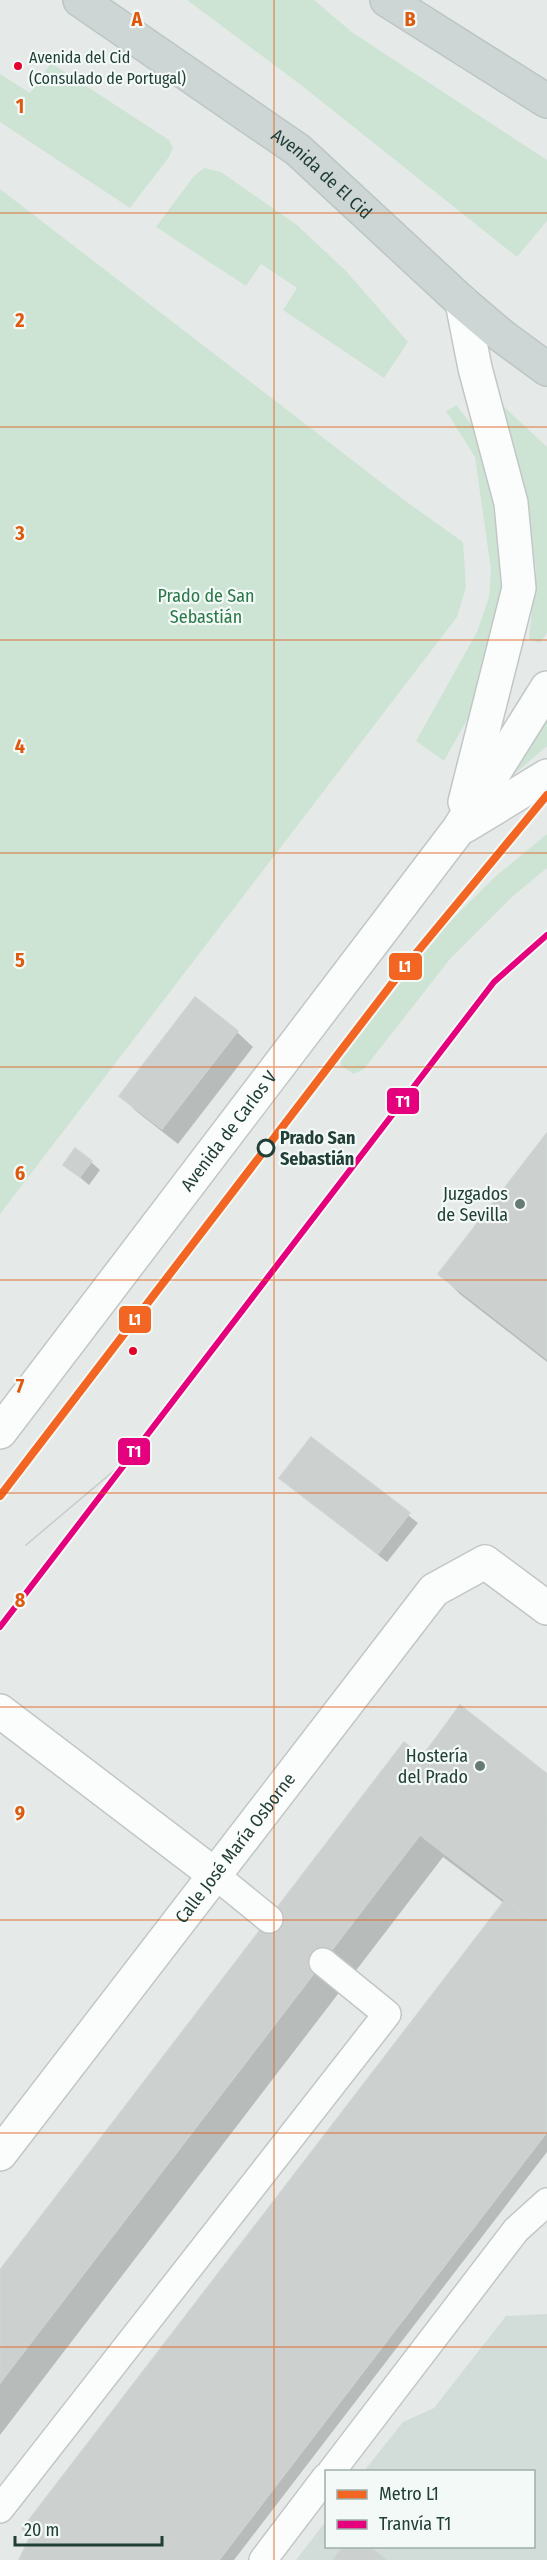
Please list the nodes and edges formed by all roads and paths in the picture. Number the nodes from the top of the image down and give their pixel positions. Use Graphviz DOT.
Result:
graph roads {
  1 [pos="80,0"];
  2 [pos="387,0"];
  3 [pos="547,101"];
  4 [pos="462,302"];
  5 [pos="547,369"];
  6 [pos="547,688"];
  7 [pos="547,776"];
  8 [pos="458,830"];
  9 [pos="0,1432"];
  10 [pos="547,1608"];
  11 [pos="0,1711"];
  12 [pos="215,1875"];
  13 [pos="269,1919"];
  14 [pos="323,1962"];
  15 [pos="0,2154"];
  16 [pos="547,2202"];
  17 [pos="333,2470"];
  18 [pos="325,2480"];
  19 [pos="0,2509"];
  20 [pos="263,2560"];
  1 -- 4 [label="main road, Avenida de El Cid"];
  2 -- 3 [label="main road"];
  4 -- 5 [label="main road, Avenida de El Cid"];
  4 -- 8 [label="street"];
  6 -- 8 [label="street, Avenida de Carlos V"];
  7 -- 8 [label="street"];
  8 -- 9 [label="street, Avenida de Carlos V"];
  10 -- 12 [label="street, Calle José María Osborne"];
  11 -- 12 [label="street"];
  12 -- 13 [label="lane"];
  12 -- 15 [label="street, Calle José María Osborne"];
  14 -- 19 [label="lane"];
  16 -- 17 [label="lane"];
  18 -- 20 [label="lane"];
}
